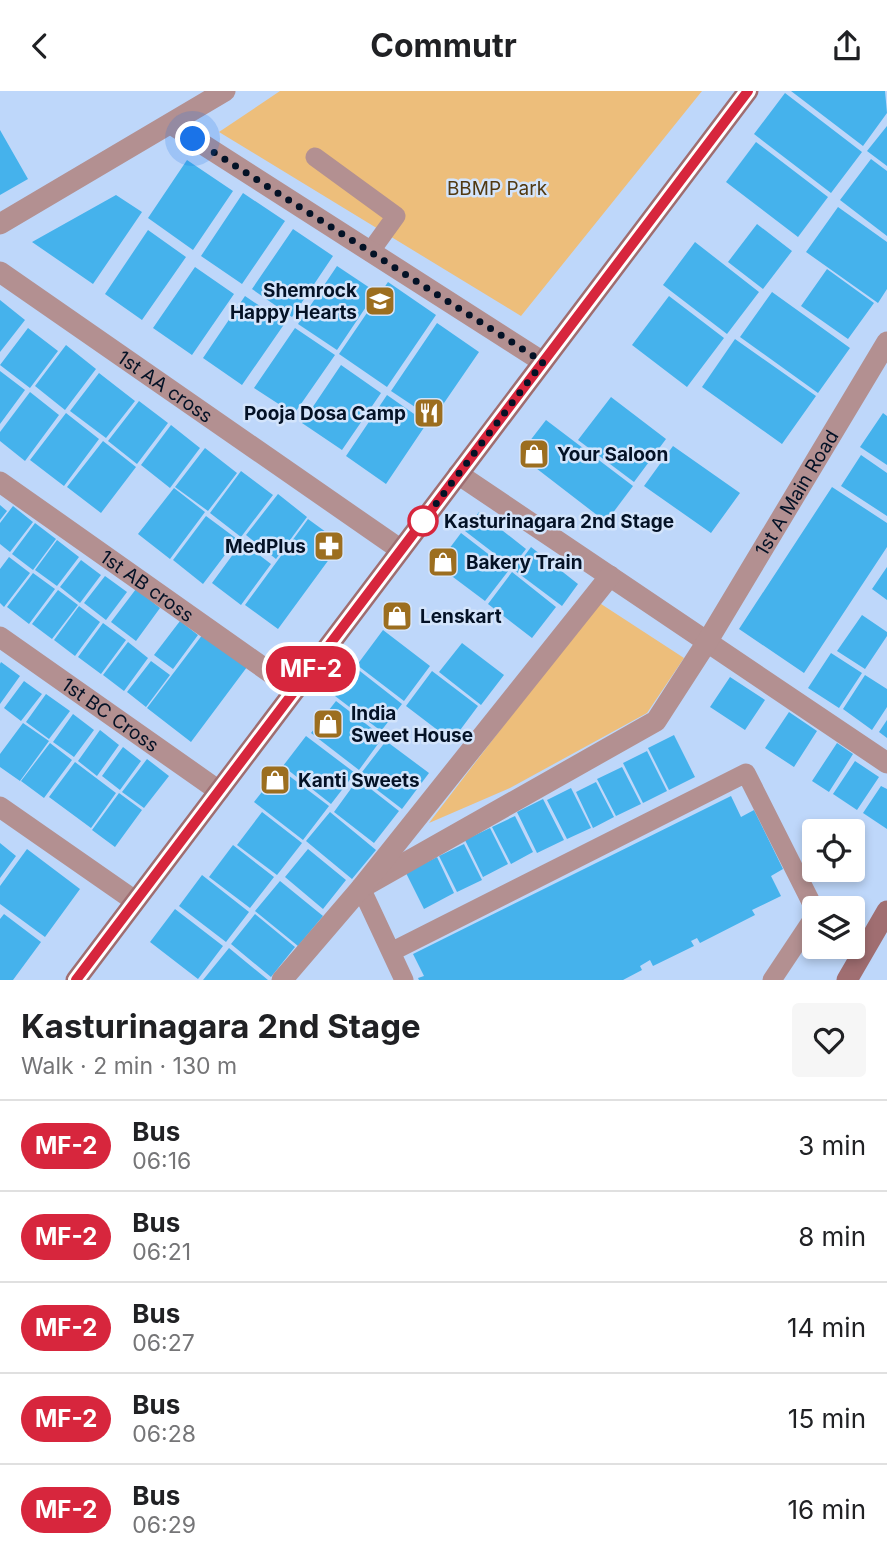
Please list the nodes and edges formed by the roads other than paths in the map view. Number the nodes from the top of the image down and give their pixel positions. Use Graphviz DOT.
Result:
graph roads {
  1 [pos="225,91"];
  2 [pos="748,91"];
  3 [pos="171,124"];
  4 [pos="315,157"];
  5 [pos="0,224"];
  6 [pos="370,252"];
  7 [pos="0,272"];
  8 [pos="887,342"];
  9 [pos="543,362"];
  10 [pos="458,474"];
  11 [pos="0,482"];
  12 [pos="401,550"];
  13 [pos="610,576"];
  14 [pos="0,637"];
  15 [pos="707,642"];
  16 [pos="295,690"];
  17 [pos="887,763"];
  18 [pos="219,791"];
  19 [pos="0,807"];
  20 [pos="361,888"];
  21 [pos="808,896"];
  22 [pos="135,901"];
  23 [pos="887,911"];
  24 [pos="802,935"];
  25 [pos="391,952"];
  26 [pos="76,980"];
  27 [pos="282,980"];
  28 [pos="404,980"];
  29 [pos="772,980"];
  30 [pos="847,980"];
  1 -- 3 [label="street"];
  2 -- 9 [label="main road"];
  3 -- 5 [label="street"];
  3 -- 6 [label="street"];
  4 -- 6 [label="lane"];
  6 -- 9 [label="street"];
  7 -- 12 [label="street, 1st AA cross"];
  8 -- 15 [label="street, 1st A Main Road"];
  9 -- 10 [label="main road"];
  10 -- 12 [label="main road"];
  10 -- 13 [label="street"];
  11 -- 16 [label="street, 1st AB cross"];
  12 -- 16 [label="main road"];
  13 -- 15 [label="street"];
  13 -- 20 [label="street"];
  14 -- 18 [label="street, 1st BC Cross"];
  15 -- 17 [label="street"];
  15 -- 20 [label="street, 1st A Main Road"];
  16 -- 18 [label="main road"];
  18 -- 22 [label="main road"];
  19 -- 22 [label="street"];
  20 -- 25 [label="lane"];
  20 -- 27 [label="street"];
  21 -- 25 [label="lane"];
  22 -- 26 [label="main road"];
  23 -- 30 [label="main road"];
  24 -- 29 [label="lane"];
  25 -- 28 [label="lane"];
}
